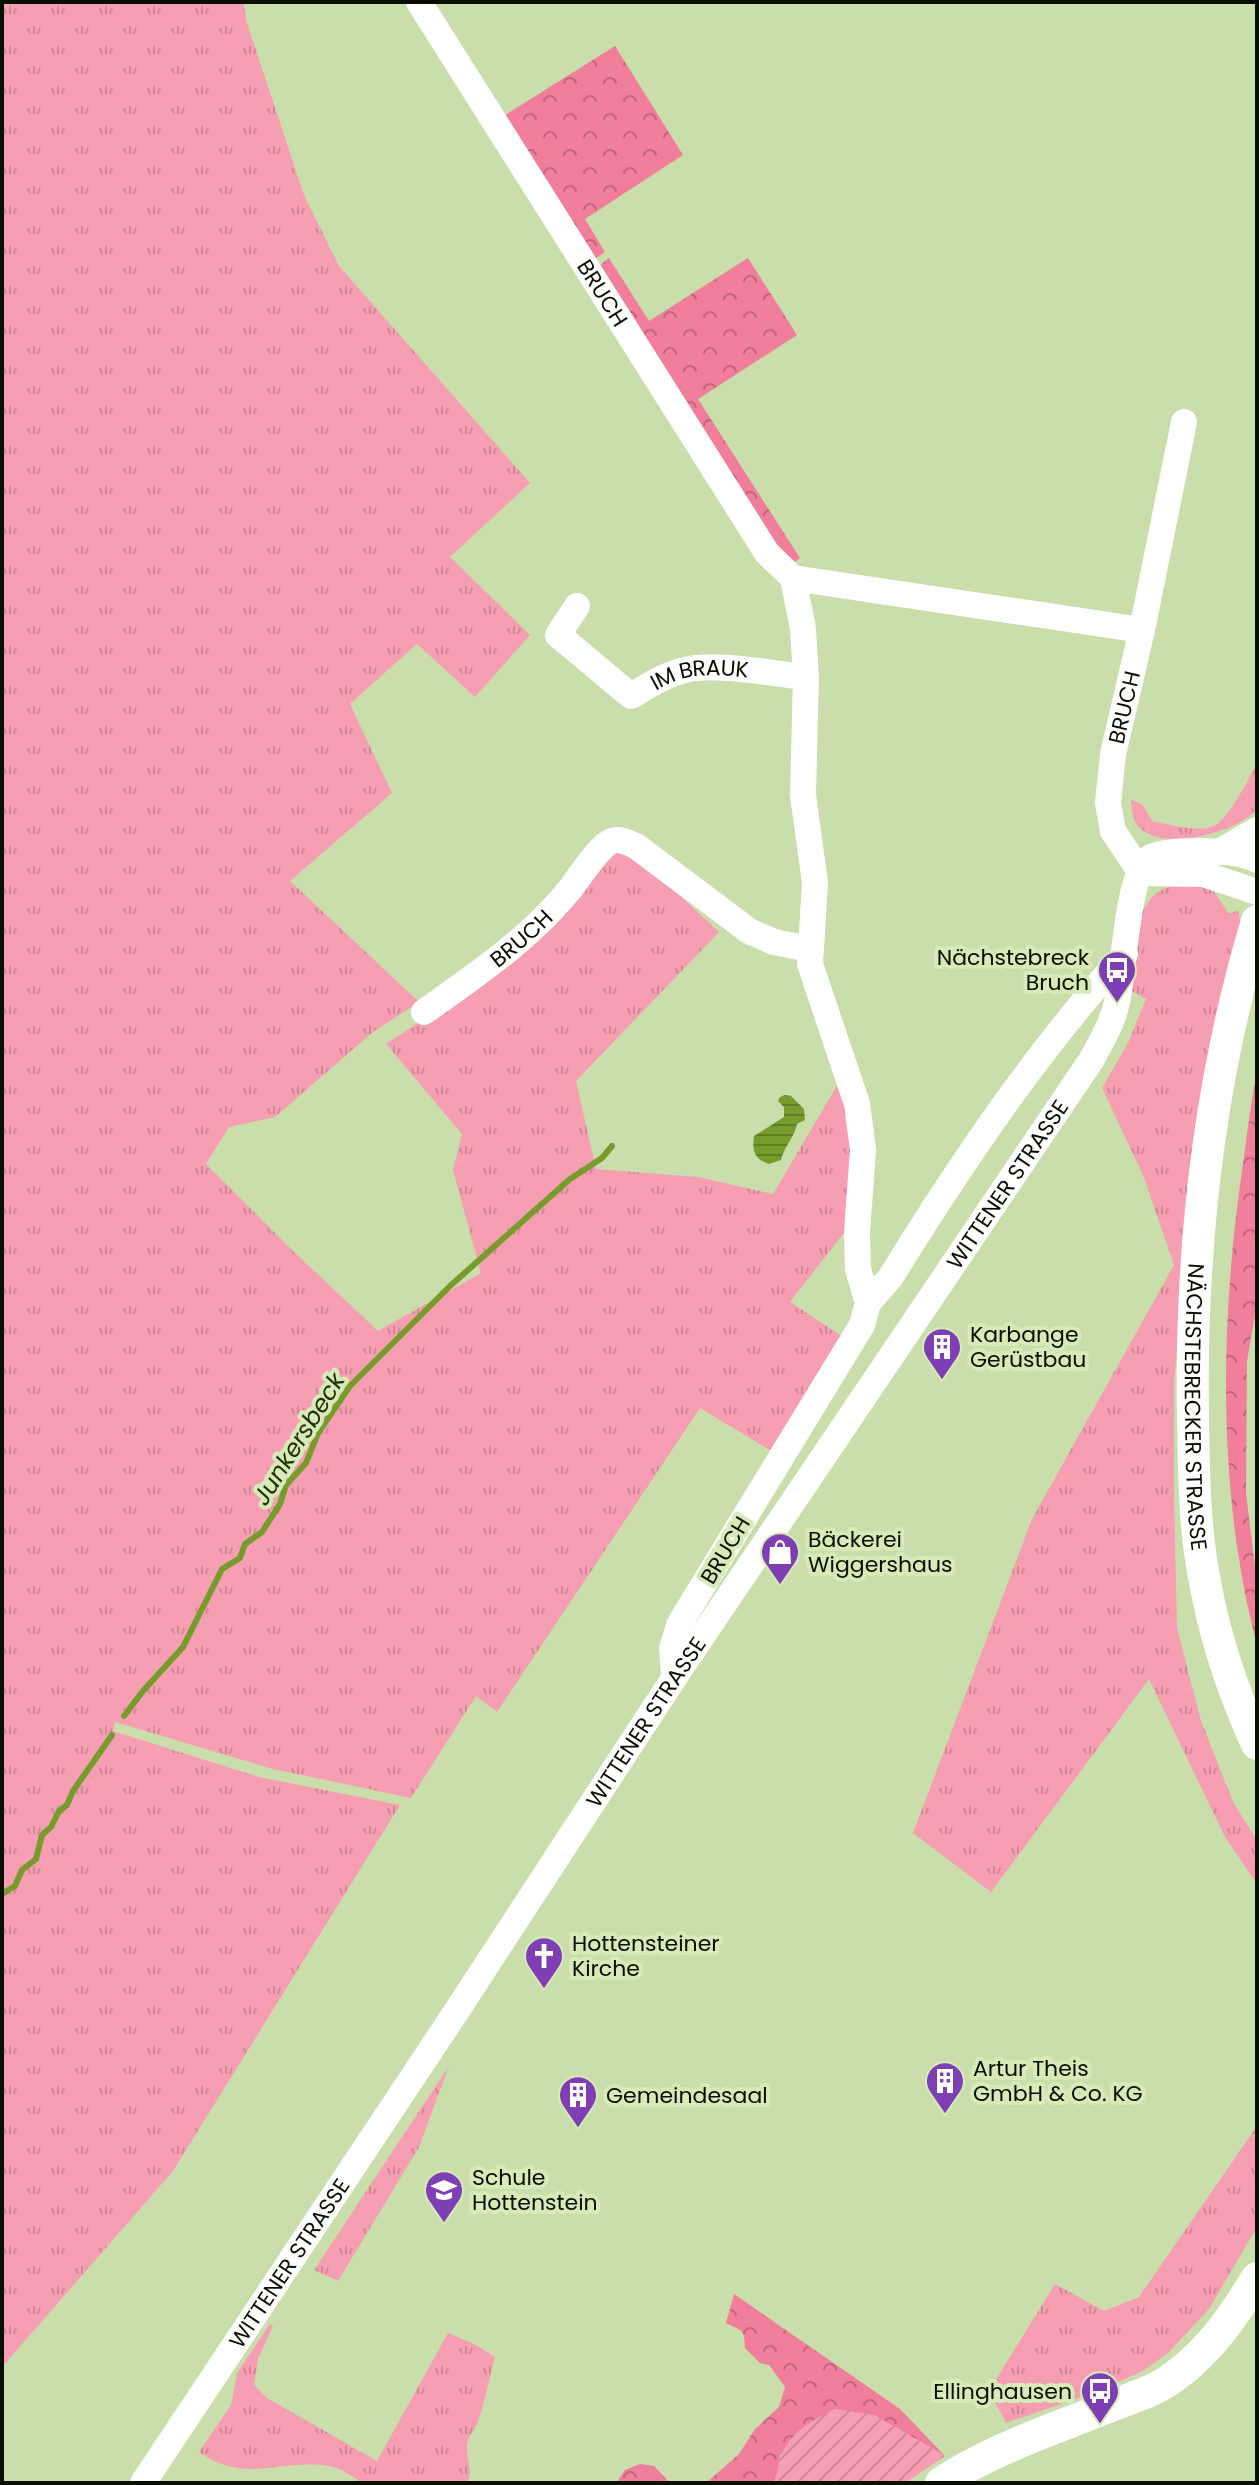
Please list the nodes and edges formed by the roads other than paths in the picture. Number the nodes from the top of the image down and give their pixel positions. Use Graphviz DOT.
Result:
graph roads {
  1 [pos="419,2"];
  2 [pos="1184,422"];
  3 [pos="793,578"];
  4 [pos="577,606"];
  5 [pos="1142,630"];
  6 [pos="806,677"];
  7 [pos="1257,830"];
  8 [pos="1218,852"];
  9 [pos="1257,860"];
  10 [pos="1141,873"];
  11 [pos="1257,892"];
  12 [pos="1257,921"];
  13 [pos="809,949"];
  14 [pos="1125,954"];
  15 [pos="424,1012"];
  16 [pos="890,1278"];
  17 [pos="868,1303"];
  18 [pos="674,1678"];
  19 [pos="1257,1744"];
  20 [pos="1257,2278"];
  21 [pos="143,2483"];
  22 [pos="941,2483"];
  1 -- 3 [label="street, BRUCH"];
  2 -- 5 [label="street, BRUCH"];
  3 -- 5 [label="street"];
  3 -- 6 [label="street"];
  4 -- 6 [label="street, IM BRAUK"];
  5 -- 10 [label="street, BRUCH"];
  6 -- 13 [label="street"];
  7 -- 8 [label="street"];
  8 -- 9 [label="street"];
  8 -- 10 [label="street"];
  10 -- 11 [label="street"];
  10 -- 14 [label="street, WITTENER STRASSE"];
  12 -- 19 [label="main road, NÄCHSTEBRECKER STRASSE"];
  13 -- 15 [label="street, BRUCH"];
  13 -- 17 [label="street"];
  14 -- 16 [label="street, WITTENER STRASSE"];
  14 -- 18 [label="street, WITTENER STRASSE"];
  16 -- 17 [label="street, BRUCH"];
  17 -- 18 [label="street, BRUCH"];
  18 -- 21 [label="street, WITTENER STRASSE"];
  20 -- 22 [label="main road"];
}
